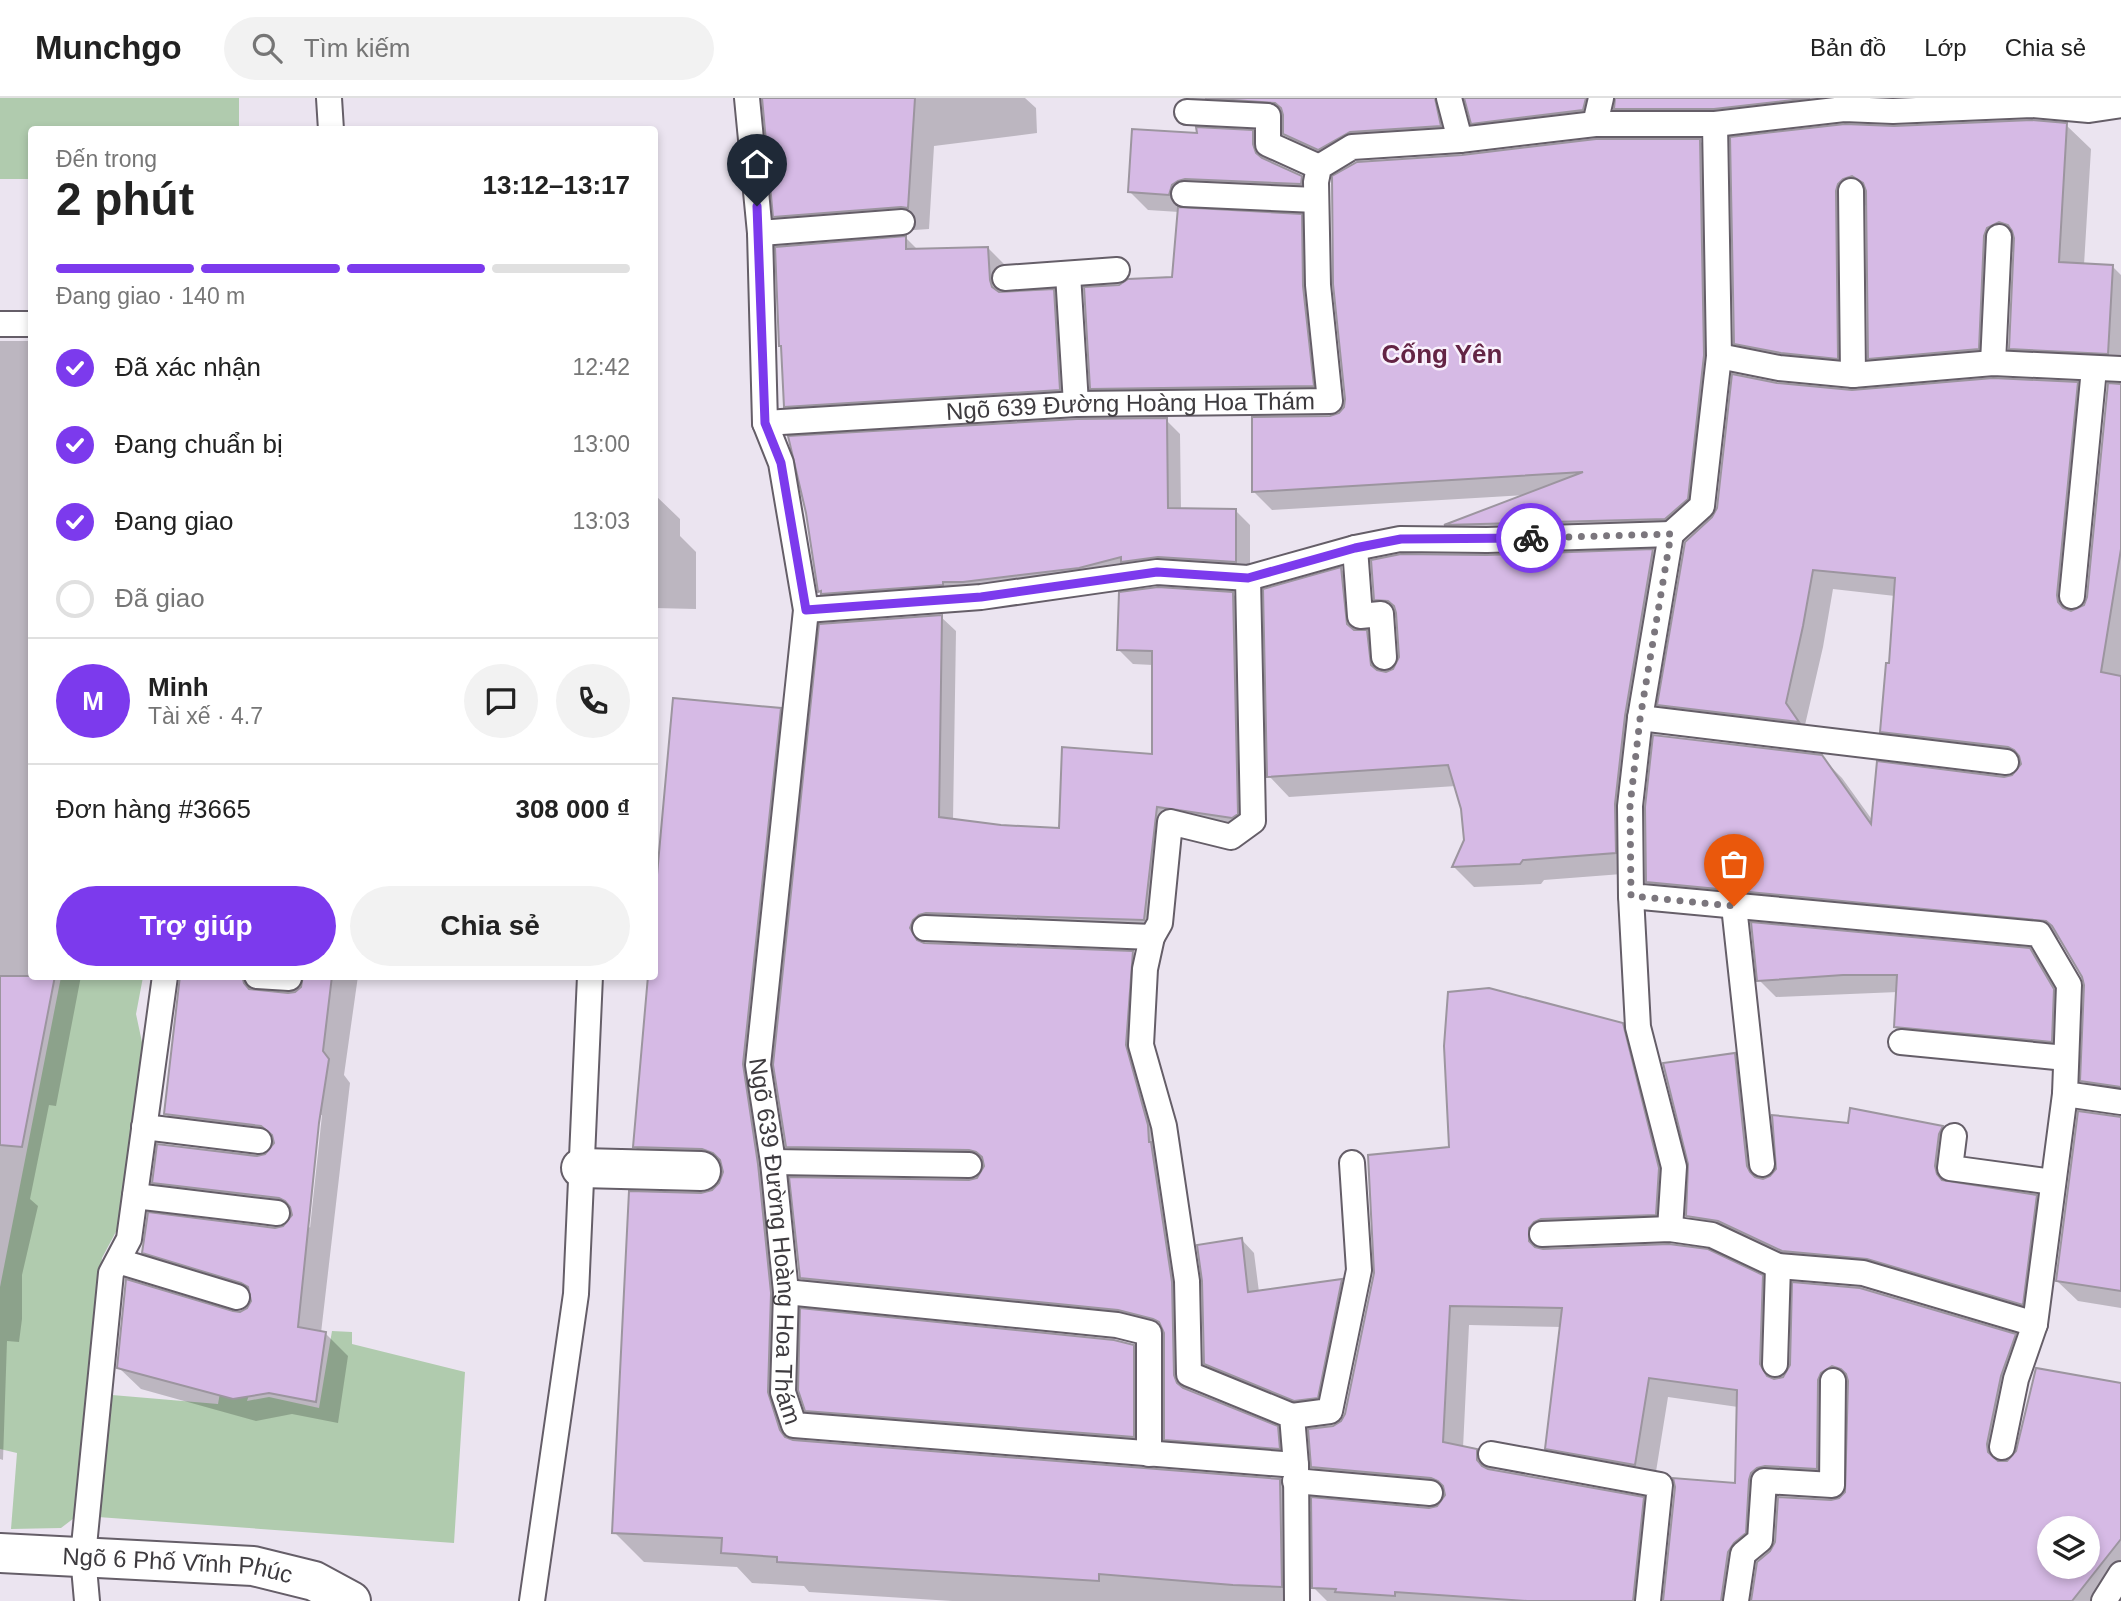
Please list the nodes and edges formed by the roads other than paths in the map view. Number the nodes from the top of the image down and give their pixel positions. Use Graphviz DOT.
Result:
graph roads {
  1 [pos="329,98"];
  2 [pos="747,98"];
  3 [pos="1449,98"];
  4 [pos="1601,98"];
  5 [pos="1894,104"];
  6 [pos="2121,105"];
  7 [pos="1187,112"];
  8 [pos="1595,124"];
  9 [pos="1715,124"];
  10 [pos="331,126"];
  11 [pos="1460,140"];
  12 [pos="1319,167"];
  13 [pos="1851,191"];
  14 [pos="1184,194"];
  15 [pos="1316,200"];
  16 [pos="902,222"];
  17 [pos="760,233"];
  18 [pos="1999,237"];
  19 [pos="1117,270"];
  20 [pos="1068,274"];
  21 [pos="1005,278"];
  22 [pos="0,324"];
  23 [pos="28,324"];
  24 [pos="1719,356"];
  25 [pos="1993,363"];
  26 [pos="2094,369"];
  27 [pos="2121,369"];
  28 [pos="1853,375"];
  29 [pos="1076,404"];
  30 [pos="765,423"];
  31 [pos="1671,534"];
  32 [pos="1355,548"];
  33 [pos="1248,578"];
  34 [pos="2072,596"];
  35 [pos="806,610"];
  36 [pos="1384,657"];
  37 [pos="1640,719"];
  38 [pos="2006,762"];
  39 [pos="1631,896"];
  40 [pos="1734,906"];
  41 [pos="925,928"];
  42 [pos="1152,937"];
  43 [pos="164,980"];
  44 [pos="590,980"];
  45 [pos="1901,1042"];
  46 [pos="2066,1058"];
  47 [pos="2065,1094"];
  48 [pos="2121,1102"];
  49 [pos="144,1127"];
  50 [pos="1954,1136"];
  51 [pos="259,1141"];
  52 [pos="773,1162"];
  53 [pos="1352,1163"];
  54 [pos="1762,1164"];
  55 [pos="969,1165"];
  56 [pos="581,1168"];
  57 [pos="701,1171"];
  58 [pos="2053,1182"];
  59 [pos="135,1196"];
  60 [pos="278,1213"];
  61 [pos="1670,1229"];
  62 [pos="1542,1234"];
  63 [pos="118,1261"];
  64 [pos="1778,1266"];
  65 [pos="786,1293"];
  66 [pos="237,1297"];
  67 [pos="2035,1324"];
  68 [pos="1775,1364"];
  69 [pos="1833,1381"];
  70 [pos="1292,1416"];
  71 [pos="2002,1447"];
  72 [pos="1149,1454"];
  73 [pos="1491,1454"];
  74 [pos="1296,1473"];
  75 [pos="1430,1493"];
  76 [pos="0,1553"];
  77 [pos="83,1556"];
  78 [pos="2121,1574"];
  79 [pos="87,1601"];
  80 [pos="351,1601"];
  81 [pos="532,1601"];
  82 [pos="1297,1601"];
  83 [pos="1648,1601"];
  84 [pos="1736,1601"];
  85 [pos="2104,1601"];
  1 -- 10 [label="lane"];
  2 -- 17 [label="lane, Ngõ 639 Đường Hoàng Hoa Thám"];
  3 -- 11 [label="lane"];
  4 -- 8 [label="lane"];
  5 -- 6 [label="lane"];
  5 -- 9 [label="lane"];
  7 -- 12 [label="lane"];
  8 -- 9 [label="lane"];
  8 -- 11 [label="lane"];
  9 -- 24 [label="lane"];
  11 -- 12 [label="lane"];
  12 -- 15 [label="lane, Ngõ 639 Đường Hoàng Hoa Thám"];
  13 -- 28 [label="lane"];
  14 -- 15 [label="lane"];
  15 -- 29 [label="lane, Ngõ 639 Đường Hoàng Hoa Thám"];
  16 -- 17 [label="lane"];
  17 -- 30 [label="lane, Ngõ 639 Đường Hoàng Hoa Thám"];
  18 -- 25 [label="lane"];
  19 -- 20 [label="lane"];
  20 -- 21 [label="lane"];
  20 -- 29 [label="lane"];
  22 -- 23 [label="lane"];
  24 -- 28 [label="lane"];
  24 -- 31 [label="lane"];
  25 -- 26 [label="lane"];
  25 -- 28 [label="lane"];
  26 -- 27 [label="lane"];
  26 -- 34 [label="lane"];
  29 -- 30 [label="lane, Ngõ 639 Đường Hoàng Hoa Thám"];
  30 -- 35 [label="lane, Ngõ 639 Đường Hoàng Hoa Thám"];
  31 -- 32 [label="lane"];
  31 -- 37 [label="lane"];
  32 -- 33 [label="lane"];
  32 -- 36 [label="lane"];
  33 -- 35 [label="lane"];
  33 -- 42 [label="lane"];
  35 -- 52 [label="lane, Ngõ 639 Đường Hoàng Hoa Thám"];
  37 -- 38 [label="lane"];
  37 -- 39 [label="lane"];
  39 -- 40 [label="lane"];
  39 -- 61 [label="lane"];
  40 -- 46 [label="lane"];
  40 -- 54 [label="lane"];
  41 -- 42 [label="lane"];
  42 -- 70 [label="lane"];
  43 -- 49 [label="lane"];
  44 -- 56 [label="lane"];
  45 -- 46 [label="lane"];
  46 -- 47 [label="lane"];
  47 -- 48 [label="lane"];
  47 -- 58 [label="lane"];
  49 -- 51 [label="lane"];
  49 -- 59 [label="lane"];
  50 -- 58 [label="lane"];
  52 -- 55 [label="lane"];
  52 -- 65 [label="lane, Ngõ 639 Đường Hoàng Hoa Thám"];
  53 -- 70 [label="lane"];
  56 -- 57 [label="street"];
  56 -- 81 [label="lane"];
  58 -- 67 [label="lane"];
  59 -- 60 [label="lane"];
  59 -- 63 [label="lane"];
  61 -- 62 [label="lane"];
  61 -- 64 [label="lane"];
  63 -- 66 [label="lane"];
  63 -- 77 [label="lane"];
  64 -- 67 [label="lane"];
  64 -- 68 [label="lane"];
  65 -- 72 [label="lane"];
  65 -- 72 [label="lane, Ngõ 639 Đường Hoàng Hoa Thám"];
  67 -- 71 [label="lane"];
  69 -- 84 [label="lane"];
  70 -- 74 [label="lane"];
  72 -- 74 [label="lane, Ngõ 639 Đường Hoàng Hoa Thám"];
  73 -- 83 [label="lane"];
  74 -- 75 [label="lane, Ngõ 639 Đường Hoàng Hoa Thám"];
  74 -- 82 [label="lane"];
  76 -- 77 [label="street, Ngõ 6 Phố Vĩnh Phúc"];
  77 -- 79 [label="lane"];
  77 -- 80 [label="street, Ngõ 6 Phố Vĩnh Phúc"];
  78 -- 85 [label="lane"];
}
